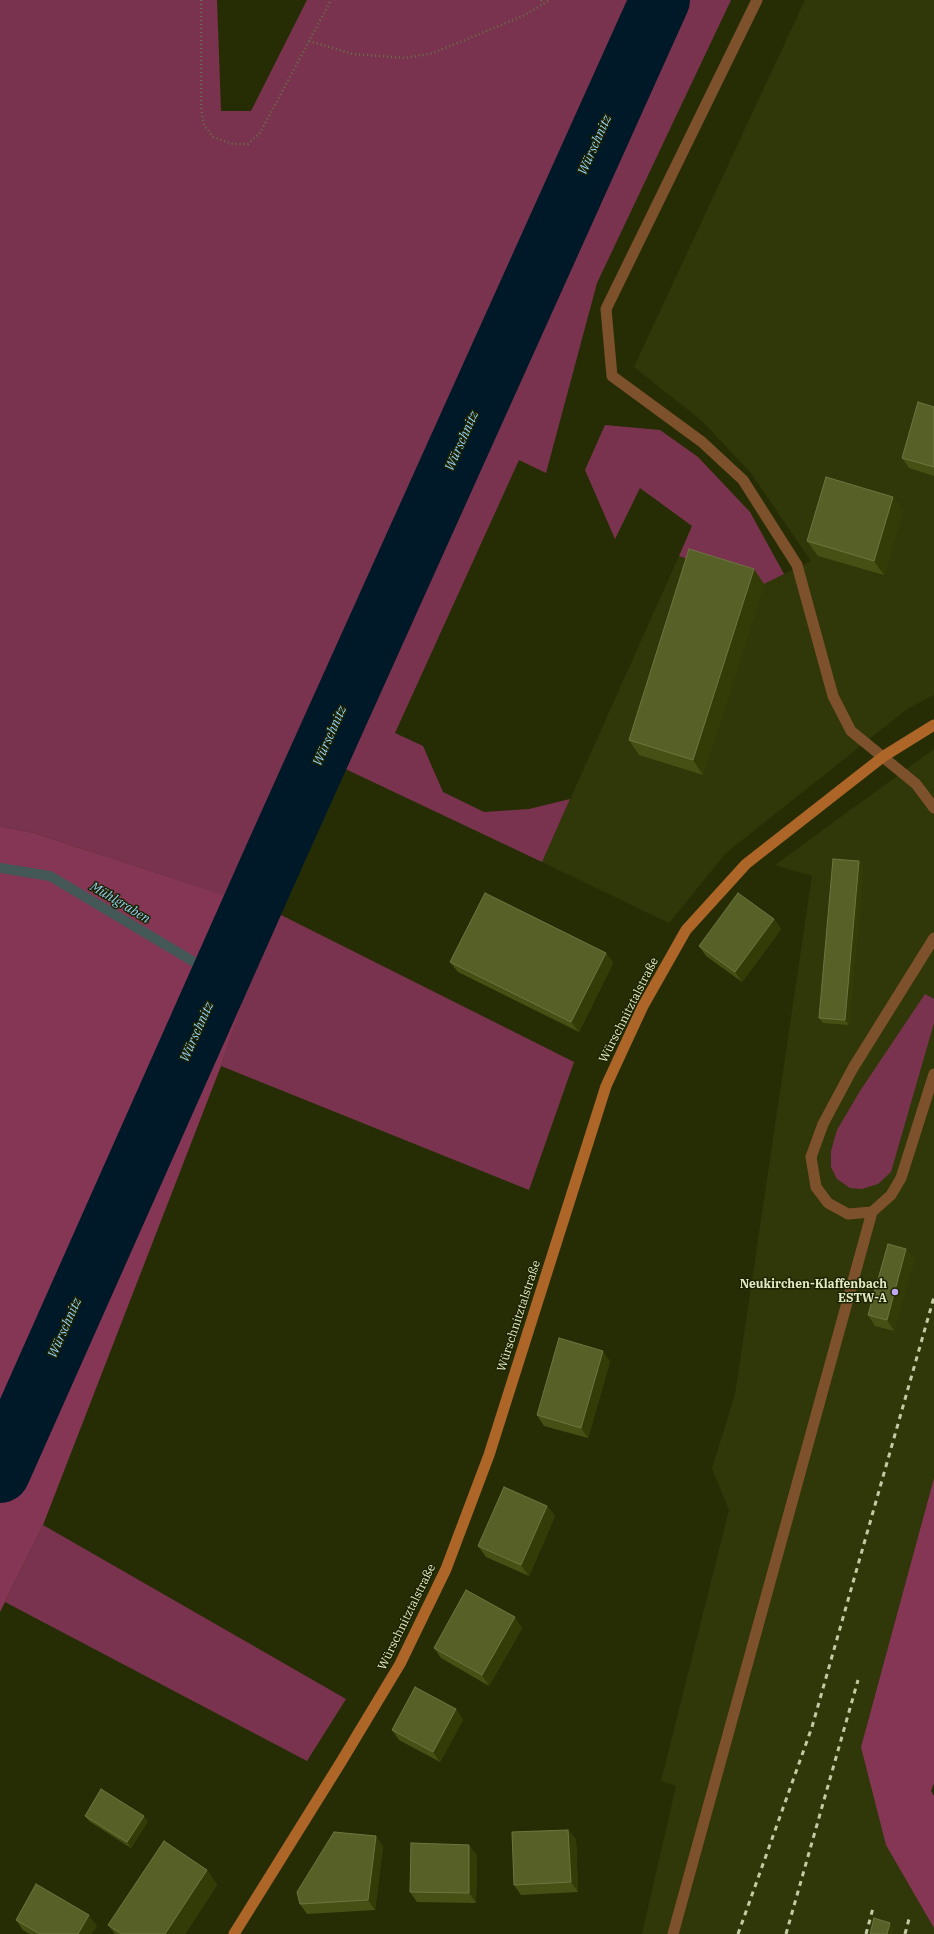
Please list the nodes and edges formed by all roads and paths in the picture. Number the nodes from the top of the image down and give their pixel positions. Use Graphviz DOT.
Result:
graph roads {
  1 [pos="201,0"];
  2 [pos="331,0"];
  3 [pos="541,0"];
  4 [pos="550,0"];
  5 [pos="757,0"];
  6 [pos="543,4"];
  7 [pos="309,41"];
  8 [pos="934,725"];
  9 [pos="884,756"];
  10 [pos="934,808"];
  11 [pos="934,938"];
  12 [pos="934,1074"];
  13 [pos="872,1212"];
  14 [pos="234,1934"];
  15 [pos="673,1934"];
  1 -- 7 [label="path"];
  2 -- 7 [label="path"];
  3 -- 6 [label="path"];
  4 -- 6 [label="path"];
  5 -- 9 [label="lane"];
  6 -- 7 [label="path"];
  8 -- 9 [label="main road, Würschnitztalstraße"];
  9 -- 10 [label="lane"];
  9 -- 14 [label="main road, Würschnitztalstraße"];
  11 -- 13 [label="lane"];
  12 -- 13 [label="lane"];
  13 -- 15 [label="lane"];
}
